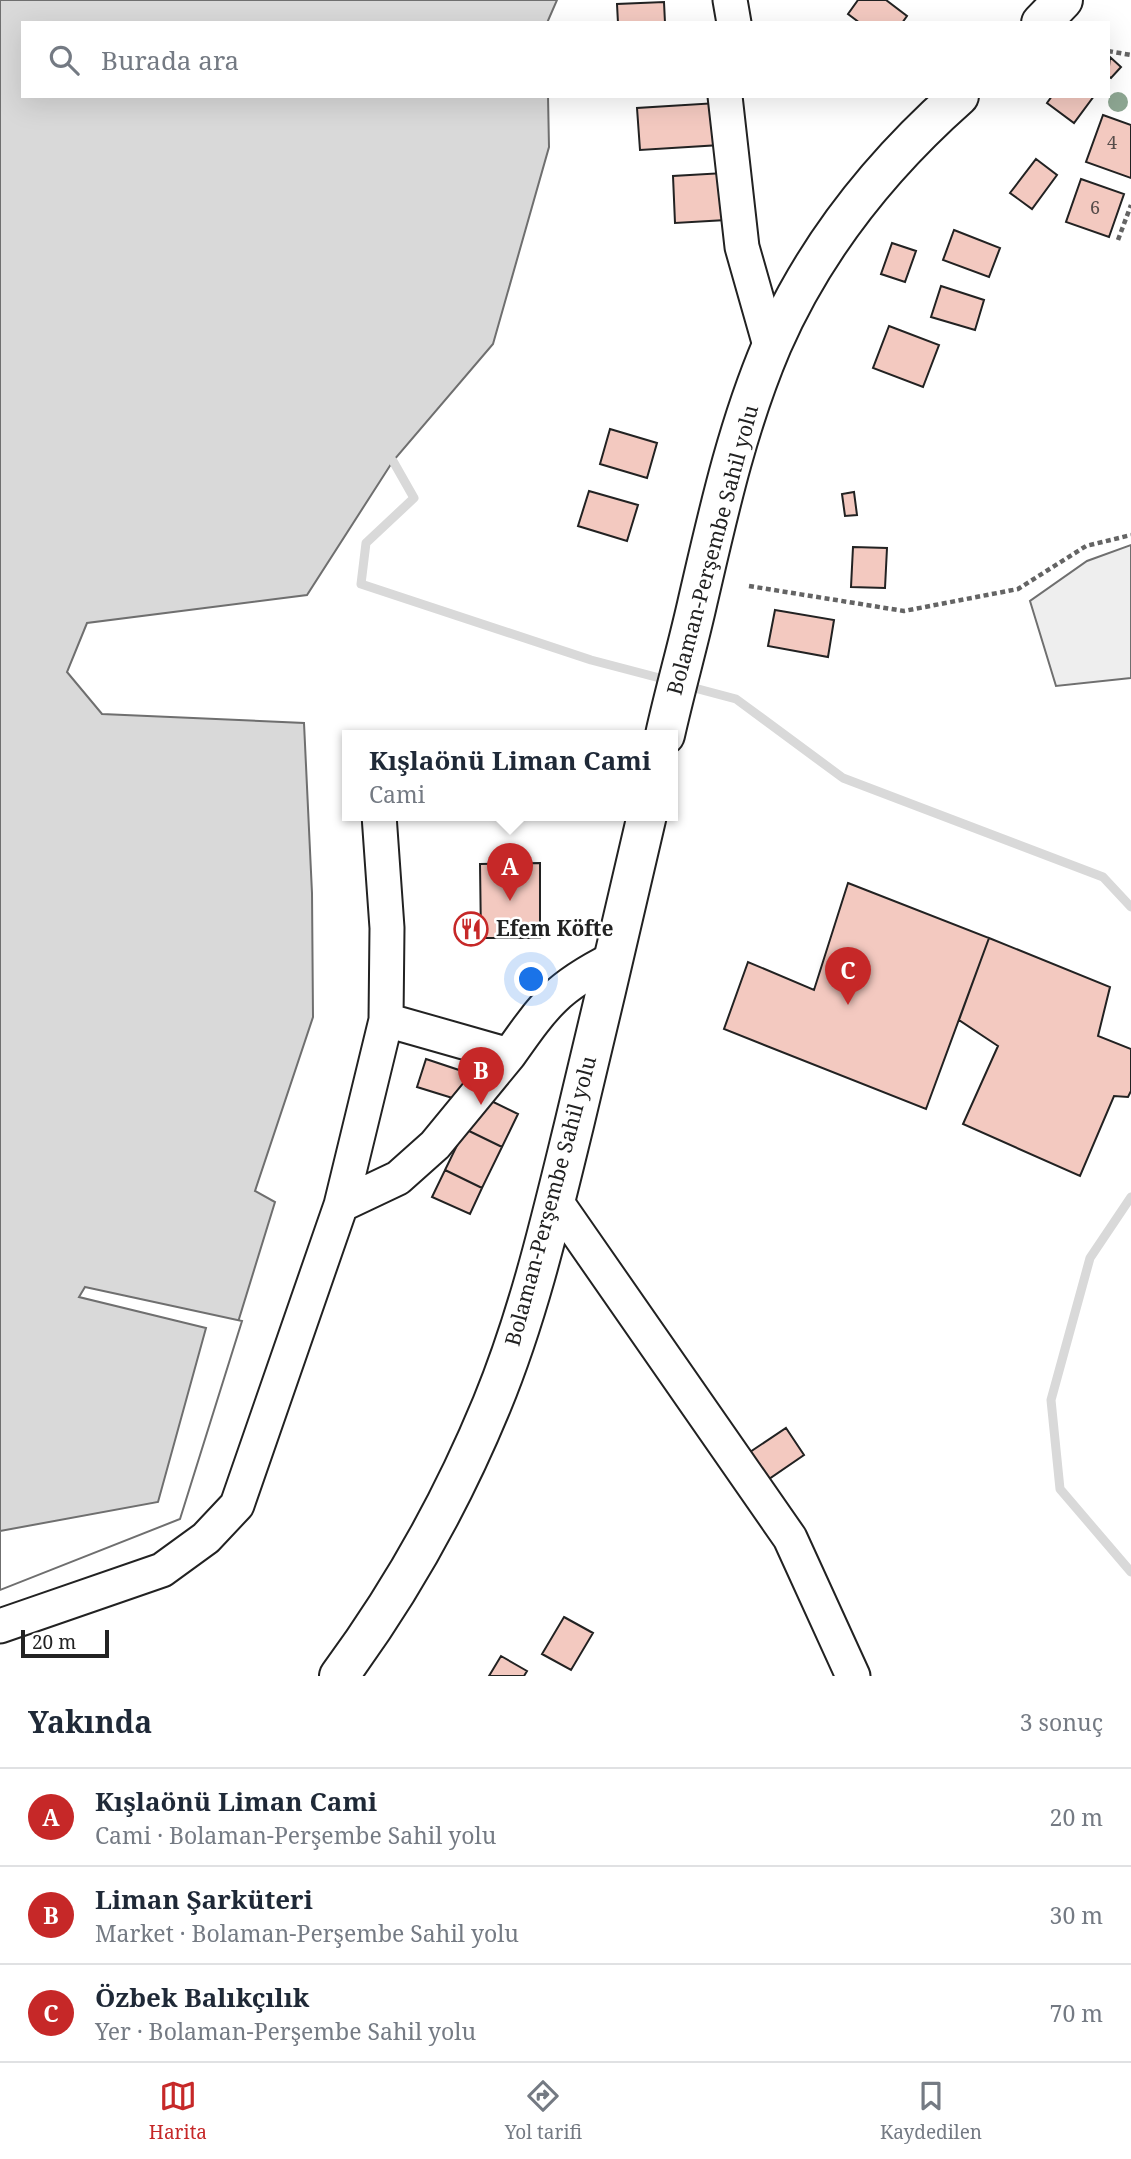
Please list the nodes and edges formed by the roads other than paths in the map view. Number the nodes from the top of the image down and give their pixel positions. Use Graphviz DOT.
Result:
graph roads {
  1 [pos="730,0"];
  2 [pos="1063,0"];
  3 [pos="734,21"];
  4 [pos="1043,21"];
  5 [pos="724,98"];
  6 [pos="957,98"];
  7 [pos="771,349"];
  8 [pos="666,728"];
  9 [pos="379,821"];
  10 [pos="647,821"];
  11 [pos="613,958"];
  12 [pos="386,1020"];
  13 [pos="509,1055"];
  14 [pos="555,1200"];
  15 [pos="341,1205"];
  16 [pos="0,1626"];
  17 [pos="339,1676"];
  18 [pos="853,1676"];
  1 -- 3 [label="street"];
  2 -- 4 [label="main road"];
  5 -- 7 [label="street"];
  6 -- 7 [label="main road, Bolaman-Perşembe Sahil yolu"];
  7 -- 8 [label="main road, Bolaman-Perşembe Sahil yolu"];
  9 -- 12 [label="street"];
  10 -- 11 [label="main road, Bolaman-Perşembe Sahil yolu"];
  11 -- 13 [label="street"];
  11 -- 14 [label="main road, Bolaman-Perşembe Sahil yolu"];
  12 -- 13 [label="street"];
  12 -- 15 [label="street"];
  13 -- 15 [label="street"];
  14 -- 17 [label="main road, Bolaman-Perşembe Sahil yolu"];
  14 -- 18 [label="street"];
  15 -- 16 [label="street"];
}
